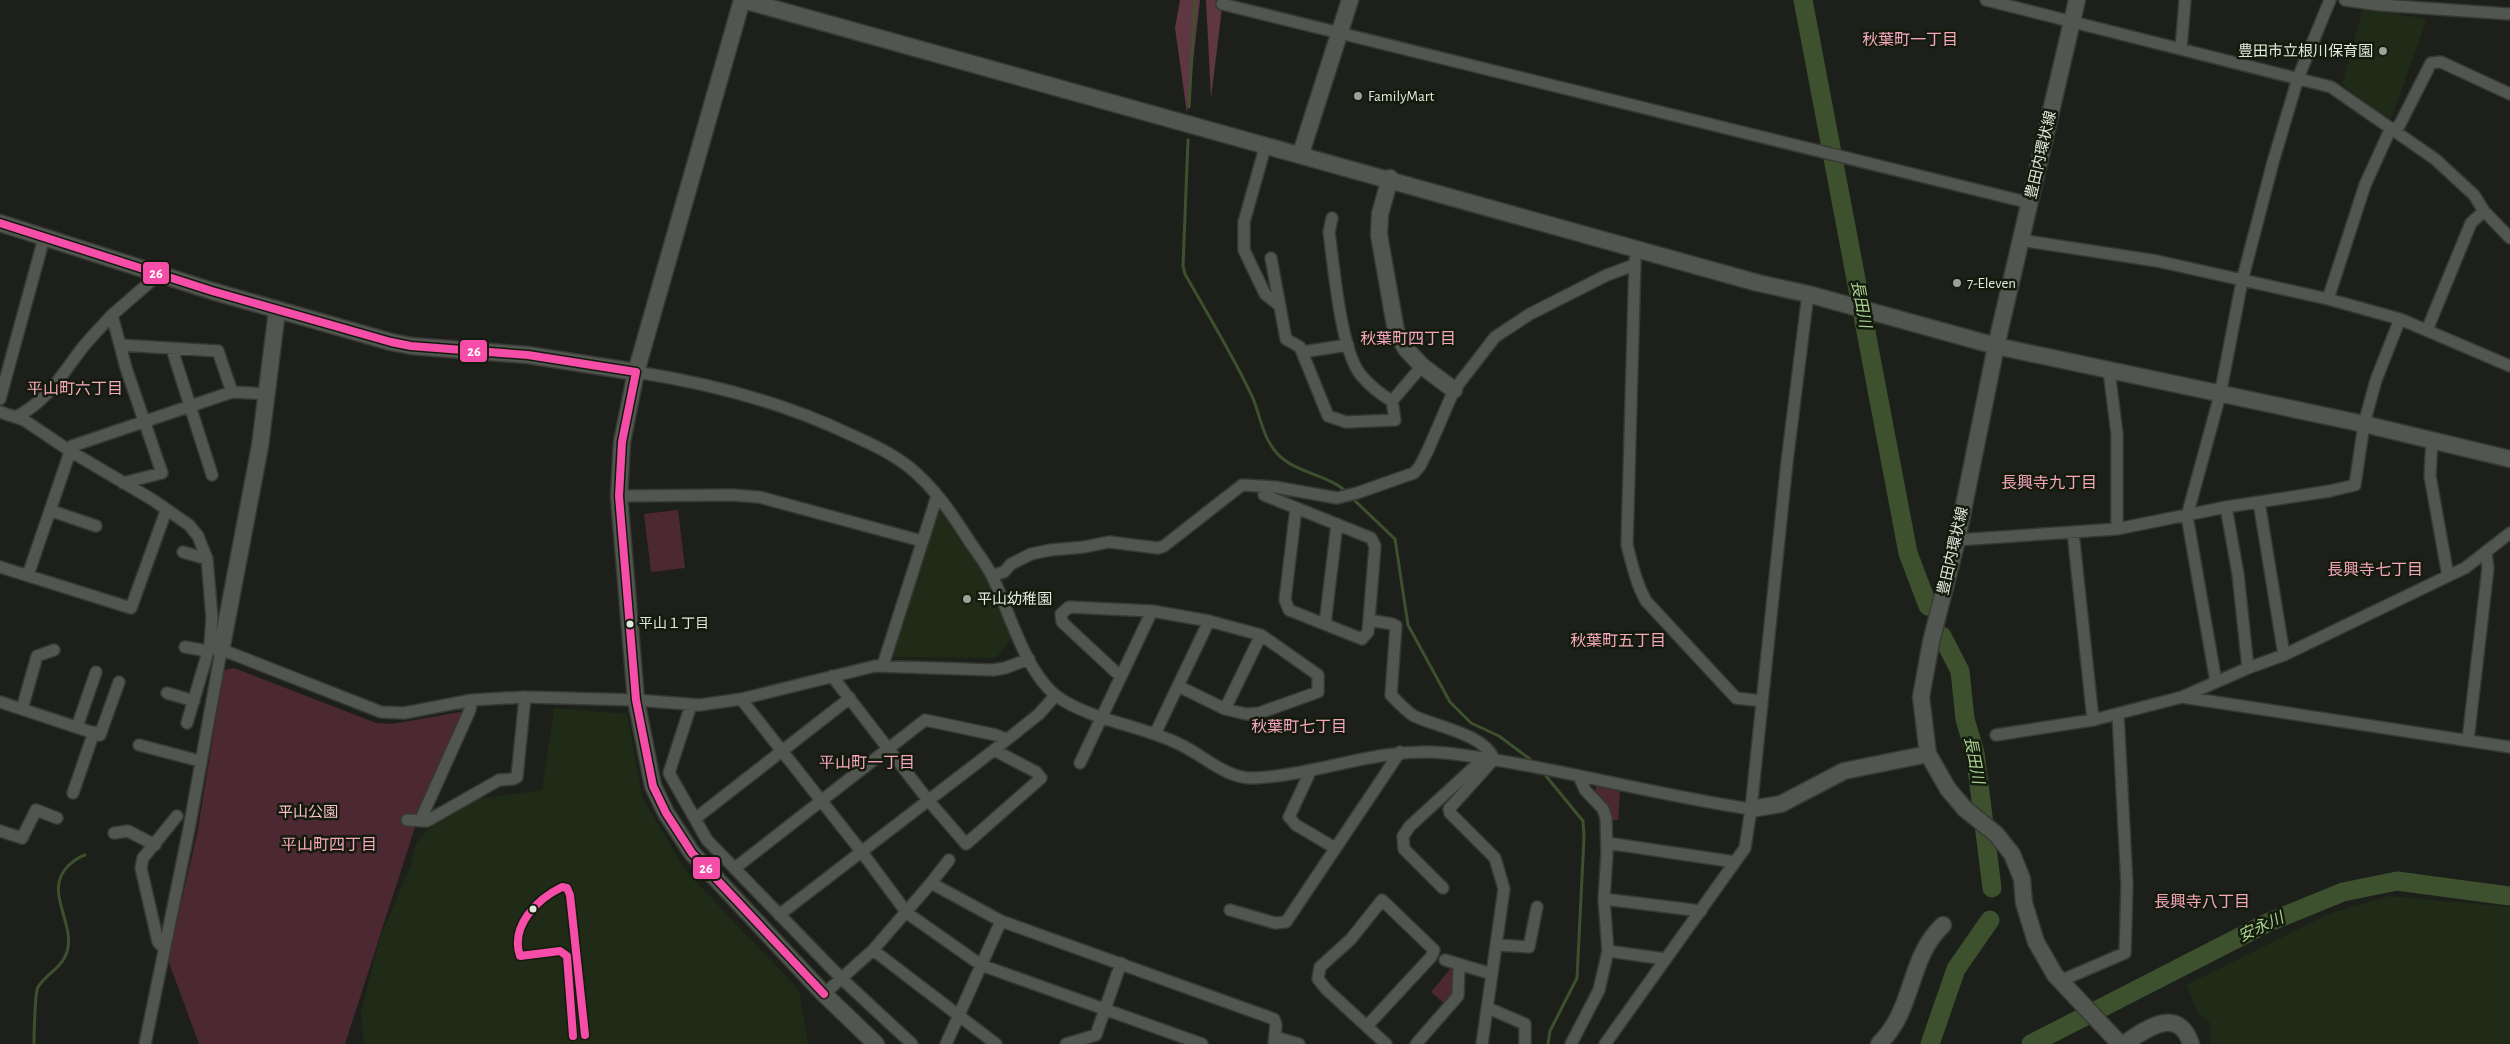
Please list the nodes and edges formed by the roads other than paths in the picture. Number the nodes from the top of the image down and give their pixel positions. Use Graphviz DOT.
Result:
graph roads {
  1 [pos="743,0"];
  2 [pos="1350,0"];
  3 [pos="1986,0"];
  4 [pos="2077,0"];
  5 [pos="2185,0"];
  6 [pos="2330,0"];
  7 [pos="2345,0"];
  8 [pos="2381,2"];
  9 [pos="1222,4"];
  10 [pos="2510,14"];
  11 [pos="2072,22"];
  12 [pos="1340,33"];
  13 [pos="2181,49"];
  14 [pos="2298,78"];
  15 [pos="2510,94"];
  16 [pos="2390,130"];
  17 [pos="1266,144"];
  18 [pos="1300,154"];
  19 [pos="1390,178"];
  20 [pos="2030,203"];
  21 [pos="2484,211"];
  22 [pos="1332,218"];
  23 [pos="0,223"];
  24 [pos="2510,236"];
  25 [pos="44,238"];
  26 [pos="2020,240"];
  27 [pos="1637,247"];
  28 [pos="1271,258"];
  29 [pos="1634,265"];
  30 [pos="158,275"];
  31 [pos="2242,281"];
  32 [pos="1808,294"];
  33 [pos="2328,299"];
  34 [pos="1280,306"];
  35 [pos="277,310"];
  36 [pos="112,315"];
  37 [pos="2400,319"];
  38 [pos="2427,330"];
  39 [pos="120,345"];
  40 [pos="1348,345"];
  41 [pos="1996,346"];
  42 [pos="172,349"];
  43 [pos="1302,352"];
  44 [pos="1422,366"];
  45 [pos="2510,366"];
  46 [pos="2109,371"];
  47 [pos="636,372"];
  48 [pos="1454,390"];
  49 [pos="232,392"];
  50 [pos="268,394"];
  51 [pos="2220,394"];
  52 [pos="0,398"];
  53 [pos="1392,401"];
  54 [pos="191,405"];
  55 [pos="0,412"];
  56 [pos="16,417"];
  57 [pos="144,420"];
  58 [pos="2364,424"];
  59 [pos="2432,440"];
  60 [pos="70,451"];
  61 [pos="2510,459"];
  62 [pos="212,475"];
  63 [pos="123,483"];
  64 [pos="1264,495"];
  65 [pos="619,496"];
  66 [pos="937,496"];
  67 [pos="2259,502"];
  68 [pos="2226,507"];
  69 [pos="1296,508"];
  70 [pos="52,511"];
  71 [pos="166,511"];
  72 [pos="2187,516"];
  73 [pos="1337,524"];
  74 [pos="96,526"];
  75 [pos="2117,529"];
  76 [pos="2073,532"];
  77 [pos="2510,533"];
  78 [pos="1957,540"];
  79 [pos="922,541"];
  80 [pos="183,552"];
  81 [pos="2486,552"];
  82 [pos="207,559"];
  83 [pos="0,567"];
  84 [pos="992,575"];
  85 [pos="28,576"];
  86 [pos="2448,576"];
  87 [pos="1152,611"];
  88 [pos="1369,620"];
  89 [pos="1209,621"];
  90 [pos="1325,624"];
  91 [pos="1261,635"];
  92 [pos="185,647"];
  93 [pos="213,649"];
  94 [pos="54,650"];
  95 [pos="2284,655"];
  96 [pos="1029,658"];
  97 [pos="884,665"];
  98 [pos="2248,668"];
  99 [pos="96,672"];
  100 [pos="201,676"];
  101 [pos="832,676"];
  102 [pos="1120,676"];
  103 [pos="119,682"];
  104 [pos="216,682"];
  105 [pos="2216,682"];
  106 [pos="1178,686"];
  107 [pos="168,693"];
  108 [pos="1055,696"];
  109 [pos="525,697"];
  110 [pos="850,698"];
  111 [pos="2182,698"];
  112 [pos="741,699"];
  113 [pos="472,700"];
  114 [pos="636,700"];
  115 [pos="194,701"];
  116 [pos="1762,701"];
  117 [pos="0,702"];
  118 [pos="691,705"];
  119 [pos="22,709"];
  120 [pos="1225,709"];
  121 [pos="2118,714"];
  122 [pos="1100,718"];
  123 [pos="2093,720"];
  124 [pos="187,723"];
  125 [pos="76,727"];
  126 [pos="94,732"];
  127 [pos="1155,734"];
  128 [pos="1996,735"];
  129 [pos="1006,739"];
  130 [pos="2468,740"];
  131 [pos="139,745"];
  132 [pos="2510,747"];
  133 [pos="889,750"];
  134 [pos="994,750"];
  135 [pos="782,751"];
  136 [pos="1400,752"];
  137 [pos="1928,754"];
  138 [pos="1489,759"];
  139 [pos="200,761"];
  140 [pos="1080,763"];
  141 [pos="1311,770"];
  142 [pos="1579,776"];
  143 [pos="73,793"];
  144 [pos="928,800"];
  145 [pos="821,802"];
  146 [pos="1752,808"];
  147 [pos="178,816"];
  148 [pos="57,818"];
  149 [pos="696,818"];
  150 [pos="407,820"];
  151 [pos="420,821"];
  152 [pos="0,831"];
  153 [pos="114,833"];
  154 [pos="1607,843"];
  155 [pos="154,845"];
  156 [pos="1334,848"];
  157 [pos="861,851"];
  158 [pos="949,860"];
  159 [pos="1734,862"];
  160 [pos="735,868"];
  161 [pos="931,883"];
  162 [pos="1443,888"];
  163 [pos="1604,898"];
  164 [pos="1537,907"];
  165 [pos="1230,910"];
  166 [pos="1701,911"];
  167 [pos="907,913"];
  168 [pos="779,915"];
  169 [pos="1001,921"];
  170 [pos="1943,925"];
  171 [pos="1498,945"];
  172 [pos="163,947"];
  173 [pos="873,950"];
  174 [pos="1608,950"];
  175 [pos="1445,960"];
  176 [pos="1664,960"];
  177 [pos="1121,963"];
  178 [pos="981,966"];
  179 [pos="1459,966"];
  180 [pos="1492,974"];
  181 [pos="842,979"];
  182 [pos="2066,986"];
  183 [pos="824,994"];
  184 [pos="1488,1008"];
  185 [pos="1106,1011"];
  186 [pos="959,1014"];
  187 [pos="1368,1026"];
  188 [pos="1274,1040"];
  189 [pos="144,1044"];
  190 [pos="876,1044"];
  191 [pos="912,1044"];
  192 [pos="946,1044"];
  193 [pos="996,1044"];
  194 [pos="1066,1044"];
  195 [pos="1202,1044"];
  196 [pos="1299,1044"];
  197 [pos="1386,1044"];
  198 [pos="1416,1044"];
  199 [pos="1482,1044"];
  200 [pos="1525,1044"];
  201 [pos="1571,1044"];
  202 [pos="1605,1044"];
  203 [pos="1879,1044"];
  204 [pos="2122,1044"];
  205 [pos="2191,1044"];
  1 -- 17 [label="street"];
  1 -- 47 [label="street"];
  2 -- 12 [label="street"];
  3 -- 11 [label="street"];
  4 -- 11 [label="street, 豊田内環状線"];
  5 -- 13 [label="street"];
  6 -- 14 [label="street"];
  7 -- 8 [label="street"];
  8 -- 10 [label="street"];
  9 -- 12 [label="street"];
  11 -- 13 [label="street"];
  11 -- 20 [label="street, 豊田内環状線"];
  12 -- 18 [label="street"];
  12 -- 20 [label="street"];
  13 -- 14 [label="street"];
  14 -- 16 [label="street"];
  14 -- 31 [label="street"];
  15 -- 16 [label="street"];
  16 -- 21 [label="street"];
  16 -- 33 [label="street"];
  17 -- 18 [label="street"];
  17 -- 34 [label="street"];
  18 -- 19 [label="street"];
  19 -- 27 [label="street"];
  19 -- 44 [label="street"];
  20 -- 26 [label="street, 豊田内環状線"];
  21 -- 24 [label="street"];
  21 -- 38 [label="street"];
  22 -- 40 [label="street"];
  23 -- 25 [label="street"];
  25 -- 30 [label="street"];
  25 -- 52 [label="street"];
  26 -- 31 [label="street"];
  26 -- 41 [label="street, 豊田内環状線"];
  27 -- 29 [label="street"];
  27 -- 32 [label="street"];
  28 -- 34 [label="street"];
  29 -- 48 [label="street"];
  29 -- 116 [label="street"];
  30 -- 35 [label="street"];
  30 -- 36 [label="street"];
  31 -- 33 [label="street"];
  31 -- 51 [label="street"];
  32 -- 41 [label="street"];
  32 -- 116 [label="street"];
  33 -- 37 [label="street"];
  34 -- 43 [label="street"];
  35 -- 47 [label="street"];
  35 -- 50 [label="street"];
  36 -- 39 [label="street"];
  36 -- 56 [label="street"];
  37 -- 38 [label="street"];
  37 -- 58 [label="street"];
  38 -- 45 [label="street"];
  39 -- 42 [label="street"];
  39 -- 57 [label="street"];
  40 -- 43 [label="street"];
  40 -- 53 [label="street"];
  41 -- 46 [label="street"];
  41 -- 78 [label="street, 豊田内環状線"];
  42 -- 49 [label="street"];
  42 -- 54 [label="street"];
  43 -- 53 [label="street"];
  44 -- 48 [label="street"];
  44 -- 53 [label="street"];
  46 -- 51 [label="street"];
  46 -- 75 [label="street"];
  47 -- 65 [label="street"];
  47 -- 66 [label="street"];
  48 -- 84 [label="street"];
  49 -- 50 [label="street"];
  49 -- 54 [label="street"];
  50 -- 93 [label="street"];
  51 -- 58 [label="street"];
  51 -- 72 [label="street"];
  54 -- 57 [label="street"];
  54 -- 62 [label="street"];
  55 -- 56 [label="street"];
  56 -- 60 [label="street"];
  57 -- 60 [label="street"];
  57 -- 63 [label="street"];
  58 -- 59 [label="street"];
  58 -- 67 [label="street"];
  59 -- 61 [label="street"];
  59 -- 86 [label="street"];
  60 -- 63 [label="street"];
  60 -- 70 [label="street"];
  63 -- 71 [label="street"];
  64 -- 69 [label="street"];
  65 -- 79 [label="street"];
  65 -- 114 [label="street"];
  66 -- 79 [label="street"];
  66 -- 84 [label="street"];
  67 -- 68 [label="street"];
  67 -- 95 [label="street"];
  68 -- 72 [label="street"];
  68 -- 98 [label="street"];
  69 -- 73 [label="street"];
  69 -- 90 [label="street"];
  70 -- 74 [label="street"];
  70 -- 85 [label="street"];
  71 -- 82 [label="street"];
  71 -- 85 [label="street"];
  72 -- 75 [label="street"];
  72 -- 105 [label="street"];
  73 -- 88 [label="street"];
  73 -- 90 [label="street"];
  75 -- 76 [label="street"];
  76 -- 78 [label="street"];
  76 -- 123 [label="street"];
  77 -- 81 [label="street"];
  78 -- 137 [label="street, 豊田内環状線"];
  79 -- 97 [label="street"];
  80 -- 82 [label="street"];
  81 -- 86 [label="street"];
  81 -- 130 [label="street"];
  82 -- 93 [label="street"];
  83 -- 85 [label="street"];
  84 -- 96 [label="street"];
  86 -- 95 [label="street"];
  87 -- 89 [label="street"];
  87 -- 102 [label="street"];
  87 -- 102 [label="street"];
  88 -- 90 [label="street"];
  88 -- 138 [label="street"];
  89 -- 91 [label="street"];
  89 -- 106 [label="street"];
  91 -- 120 [label="street"];
  91 -- 120 [label="street"];
  92 -- 93 [label="street"];
  93 -- 100 [label="street"];
  93 -- 104 [label="street"];
  93 -- 113 [label="street"];
  94 -- 119 [label="street"];
  95 -- 98 [label="street"];
  96 -- 97 [label="street"];
  96 -- 108 [label="street"];
  97 -- 101 [label="street"];
  98 -- 105 [label="street"];
  99 -- 125 [label="street"];
  100 -- 104 [label="street"];
  100 -- 115 [label="street"];
  101 -- 110 [label="street"];
  101 -- 112 [label="street"];
  102 -- 122 [label="street"];
  103 -- 126 [label="street"];
  104 -- 139 [label="street"];
  105 -- 111 [label="street"];
  106 -- 120 [label="street"];
  106 -- 127 [label="street"];
  107 -- 115 [label="street"];
  108 -- 122 [label="street"];
  108 -- 129 [label="street"];
  109 -- 113 [label="street"];
  109 -- 114 [label="street"];
  109 -- 151 [label="street"];
  110 -- 133 [label="street"];
  110 -- 135 [label="street"];
  111 -- 121 [label="street"];
  111 -- 130 [label="street"];
  112 -- 118 [label="street"];
  112 -- 135 [label="street"];
  113 -- 151 [label="street"];
  114 -- 118 [label="street"];
  114 -- 183 [label="street"];
  115 -- 124 [label="street"];
  116 -- 146 [label="street"];
  117 -- 119 [label="street"];
  118 -- 149 [label="street"];
  119 -- 125 [label="street"];
  121 -- 123 [label="street"];
  121 -- 182 [label="street"];
  122 -- 127 [label="street"];
  122 -- 140 [label="street"];
  123 -- 128 [label="street"];
  125 -- 126 [label="street"];
  126 -- 143 [label="street"];
  127 -- 141 [label="street"];
  129 -- 133 [label="street"];
  129 -- 134 [label="street"];
  130 -- 132 [label="street"];
  131 -- 139 [label="street"];
  133 -- 144 [label="street"];
  133 -- 145 [label="street"];
  134 -- 144 [label="street"];
  134 -- 144 [label="street"];
  135 -- 145 [label="street"];
  135 -- 149 [label="street"];
  136 -- 138 [label="street"];
  136 -- 141 [label="street"];
  136 -- 156 [label="street"];
  137 -- 146 [label="street"];
  137 -- 182 [label="street, 豊田内環状線"];
  138 -- 142 [label="street"];
  138 -- 162 [label="street"];
  138 -- 171 [label="street"];
  139 -- 172 [label="street"];
  141 -- 156 [label="street"];
  142 -- 146 [label="street"];
  142 -- 154 [label="street"];
  144 -- 157 [label="street"];
  145 -- 157 [label="street"];
  145 -- 160 [label="street"];
  146 -- 159 [label="street"];
  147 -- 155 [label="street"];
  148 -- 152 [label="street"];
  149 -- 160 [label="street"];
  150 -- 151 [label="street"];
  153 -- 155 [label="street"];
  154 -- 159 [label="street"];
  154 -- 163 [label="street"];
  155 -- 172 [label="street"];
  156 -- 165 [label="street"];
  157 -- 167 [label="street"];
  157 -- 168 [label="street"];
  158 -- 161 [label="street"];
  159 -- 166 [label="street"];
  160 -- 168 [label="street"];
  161 -- 167 [label="street"];
  161 -- 169 [label="street"];
  163 -- 166 [label="street"];
  163 -- 174 [label="street"];
  164 -- 171 [label="street"];
  166 -- 176 [label="street"];
  167 -- 173 [label="street"];
  167 -- 178 [label="street"];
  168 -- 181 [label="street"];
  169 -- 177 [label="street"];
  169 -- 178 [label="street"];
  170 -- 203 [label="street"];
  171 -- 180 [label="street"];
  172 -- 189 [label="street"];
  173 -- 181 [label="street"];
  173 -- 186 [label="street"];
  174 -- 176 [label="street"];
  174 -- 201 [label="street"];
  175 -- 179 [label="street"];
  176 -- 202 [label="street"];
  177 -- 185 [label="street"];
  177 -- 188 [label="street"];
  178 -- 185 [label="street"];
  178 -- 186 [label="street"];
  179 -- 180 [label="street"];
  179 -- 198 [label="street"];
  180 -- 184 [label="street"];
  181 -- 183 [label="street"];
  181 -- 191 [label="street"];
  182 -- 204 [label="street, 豊田内環状線"];
  183 -- 190 [label="street"];
  184 -- 199 [label="street"];
  184 -- 200 [label="street"];
  185 -- 194 [label="street"];
  185 -- 195 [label="street"];
  186 -- 192 [label="street"];
  186 -- 193 [label="street"];
  187 -- 187 [label="street"];
  187 -- 197 [label="street"];
  188 -- 196 [label="street"];
  204 -- 205 [label="street"];
}
